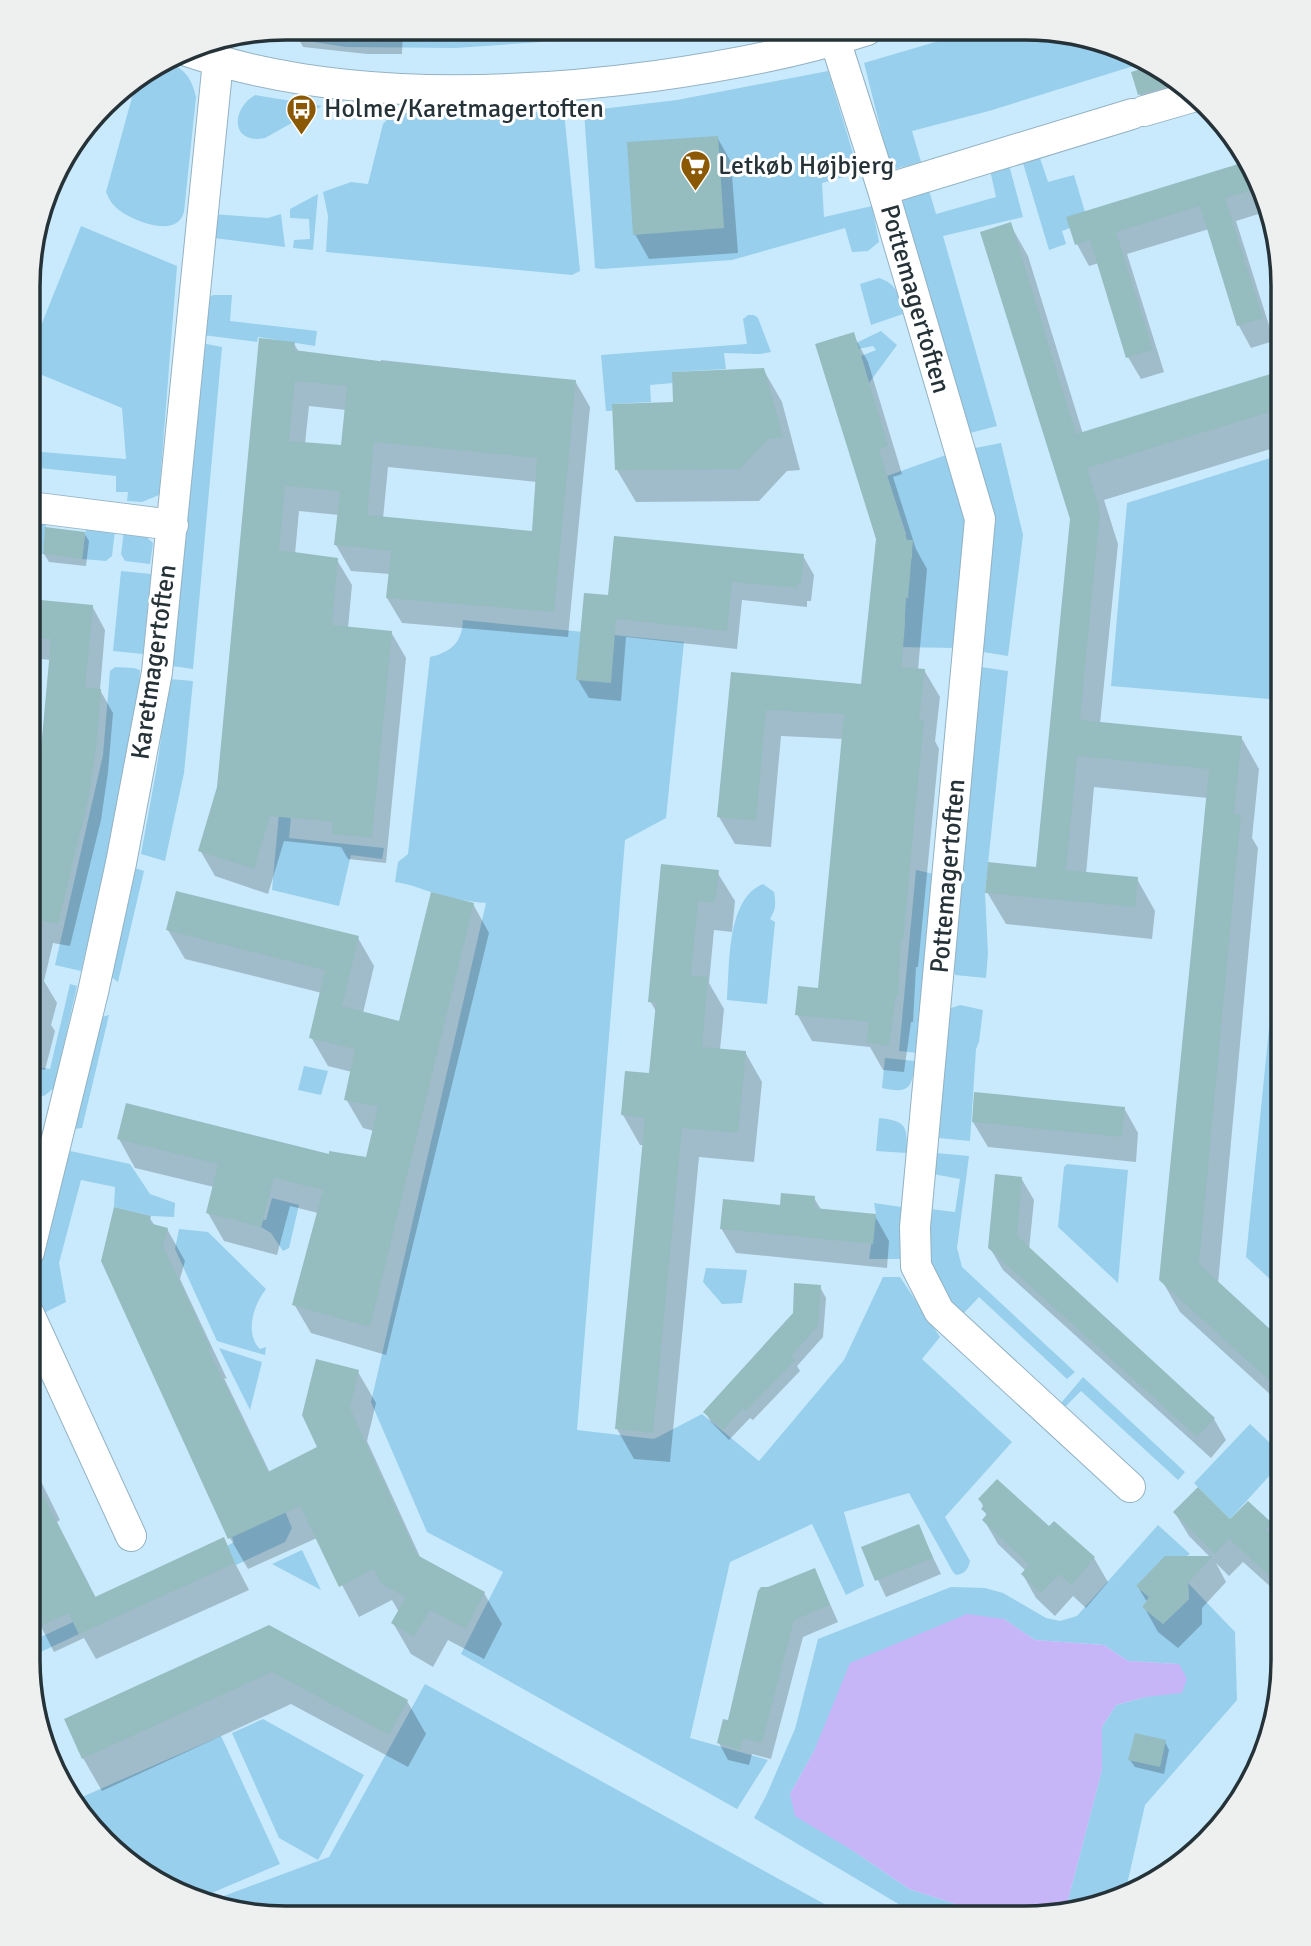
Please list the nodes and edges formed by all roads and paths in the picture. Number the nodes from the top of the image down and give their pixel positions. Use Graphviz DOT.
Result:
graph roads {
  1 [pos="834,40"];
  2 [pos="835,40"];
  3 [pos="201,55"];
  4 [pos="218,61"];
  5 [pos="1185,99"];
  6 [pos="883,190"];
  7 [pos="40,508"];
  8 [pos="173,525"];
  9 [pos="40,1207"];
  10 [pos="40,1338"];
  11 [pos="1130,1487"];
  12 [pos="131,1536"];
  1 -- 4 [label="street"];
  2 -- 6 [label="street, Pottemagertoften"];
  3 -- 4 [label="street"];
  4 -- 8 [label="street, Karetmagertoften"];
  5 -- 6 [label="street, Pottemagertoften"];
  6 -- 11 [label="street, Pottemagertoften"];
  7 -- 8 [label="street"];
  8 -- 9 [label="street, Karetmagertoften"];
  10 -- 12 [label="street"];
}
